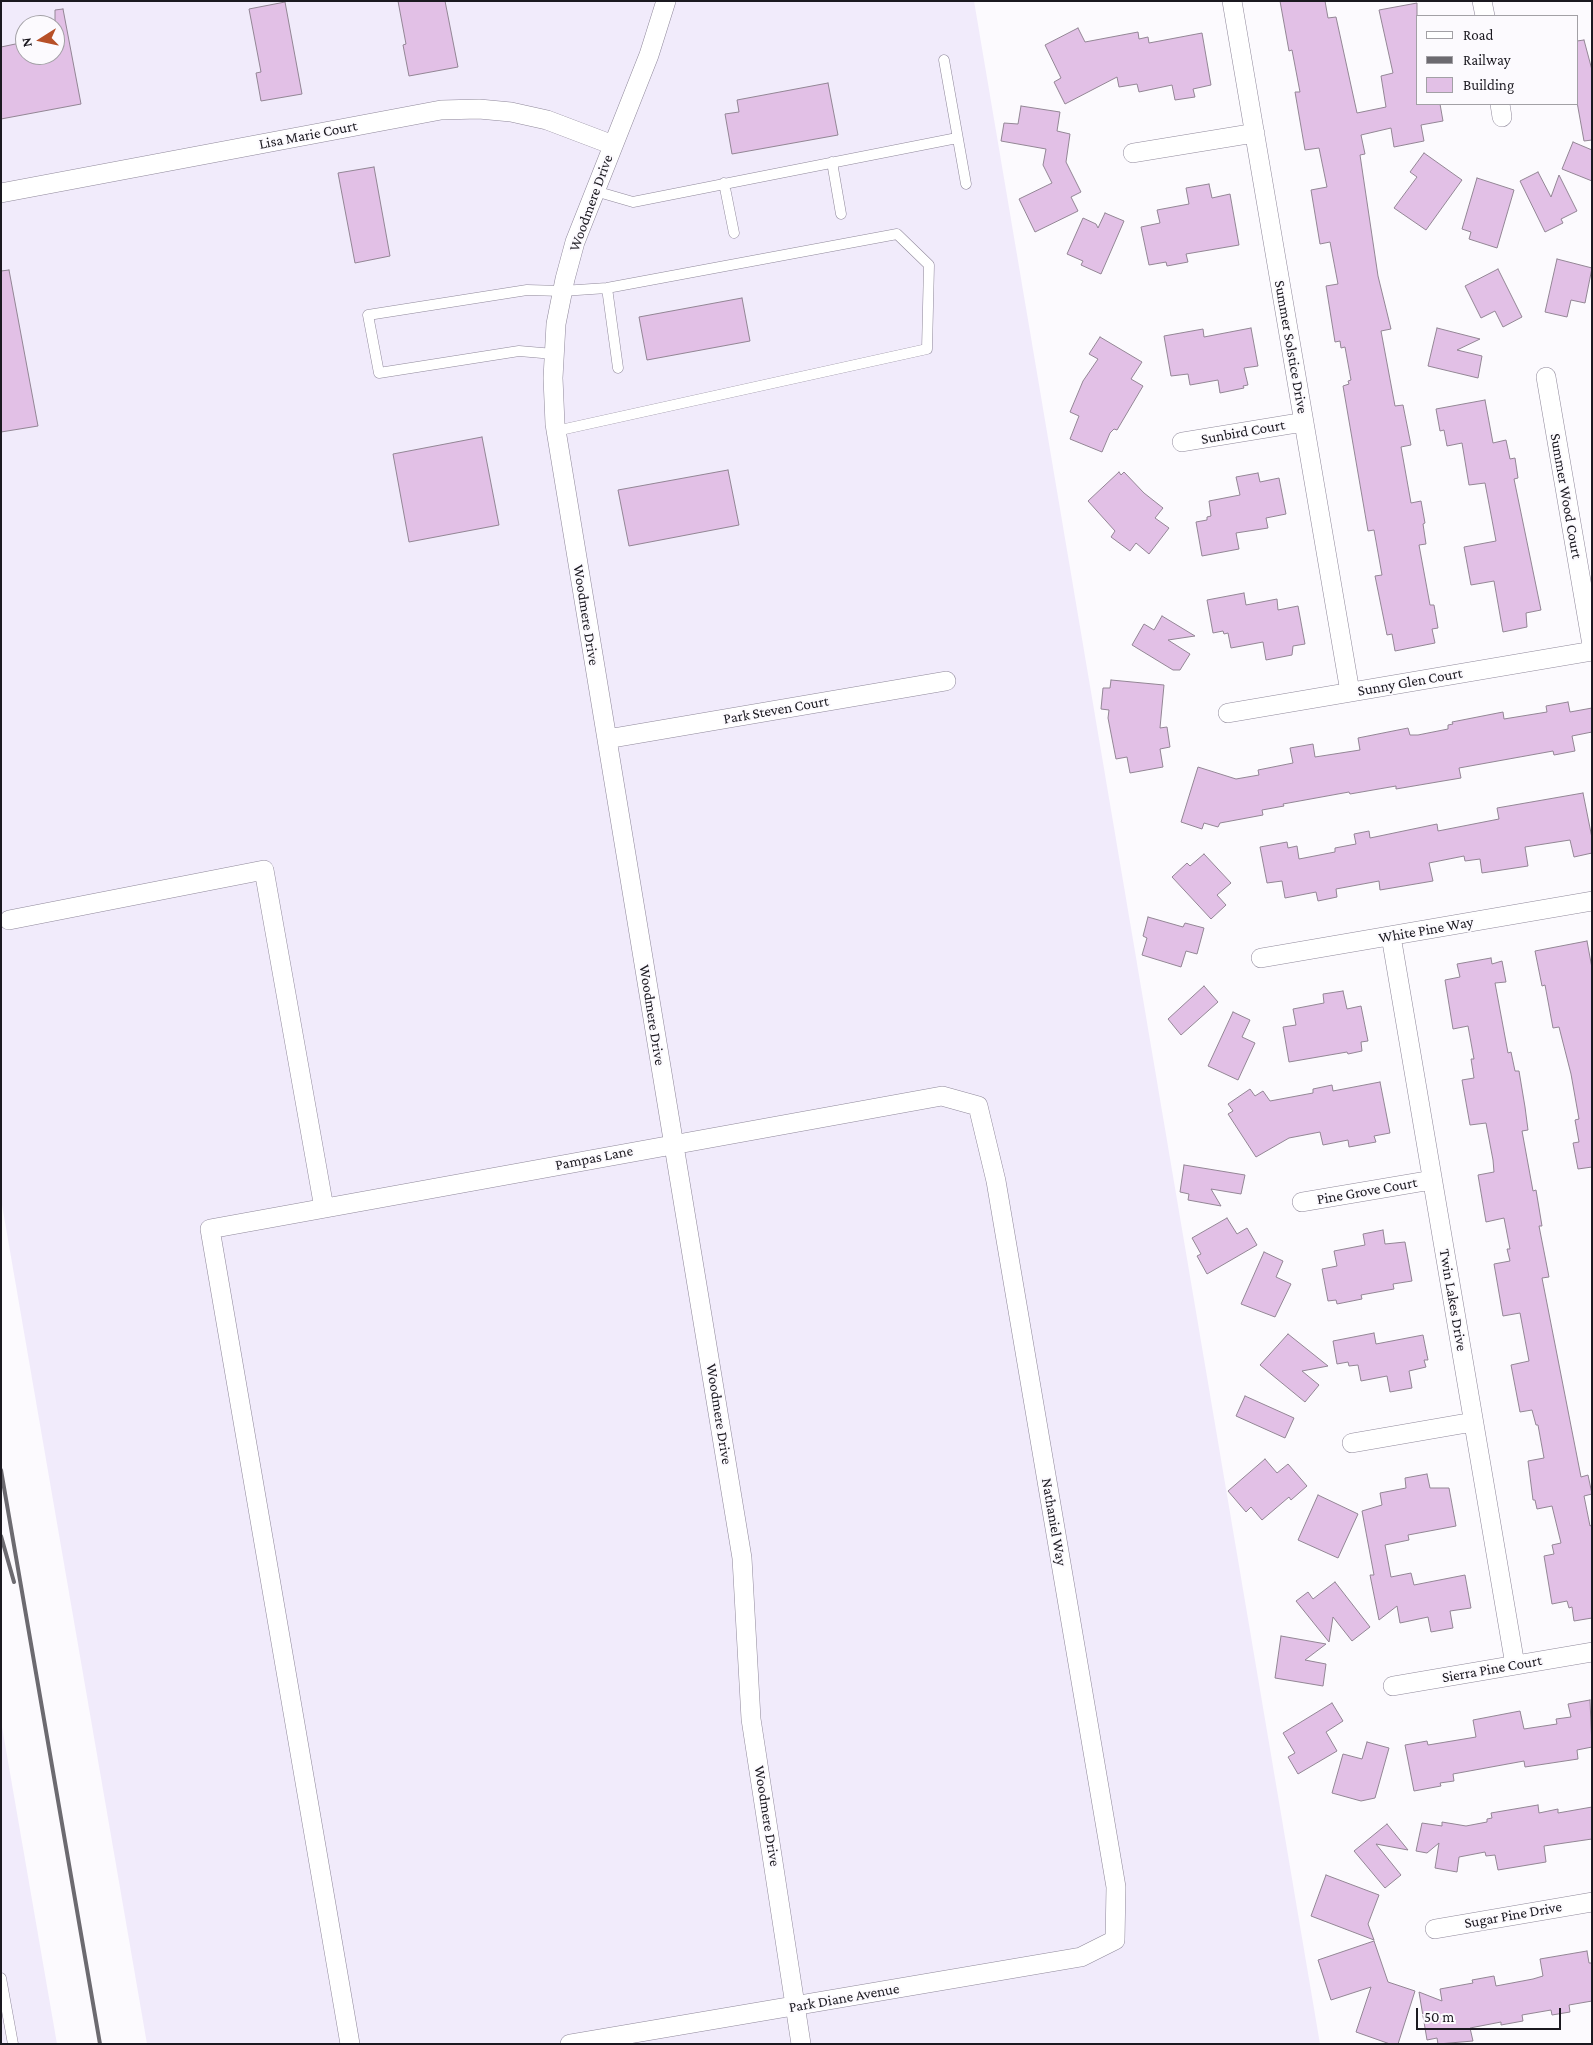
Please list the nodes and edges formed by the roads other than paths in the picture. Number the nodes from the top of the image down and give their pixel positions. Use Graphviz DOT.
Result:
graph roads {
  1 [pos="666,1"];
  2 [pos="1232,1"];
  3 [pos="1482,1"];
  4 [pos="1485,15"];
  5 [pos="944,60"];
  6 [pos="1255,133"];
  7 [pos="957,138"];
  8 [pos="613,145"];
  9 [pos="1134,153"];
  10 [pos="832,162"];
  11 [pos="724,183"];
  12 [pos="966,184"];
  13 [pos="595,191"];
  14 [pos="1,192"];
  15 [pos="841,214"];
  16 [pos="734,233"];
  17 [pos="607,288"];
  18 [pos="562,292"];
  19 [pos="554,354"];
  20 [pos="618,368"];
  21 [pos="1546,377"];
  22 [pos="1304,422"];
  23 [pos="556,431"];
  24 [pos="1182,442"];
  25 [pos="1592,645"];
  26 [pos="1592,651"];
  27 [pos="946,681"];
  28 [pos="1350,692"];
  29 [pos="1228,713"];
  30 [pos="607,739"];
  31 [pos="1592,901"];
  32 [pos="10,920"];
  33 [pos="1391,936"];
  34 [pos="1261,958"];
  35 [pos="978,1106"];
  36 [pos="674,1143"];
  37 [pos="1432,1180"];
  38 [pos="1302,1202"];
  39 [pos="324,1208"];
  40 [pos="1473,1422"];
  41 [pos="1352,1442"];
  42 [pos="1592,1652"];
  43 [pos="1515,1665"];
  44 [pos="1393,1686"];
  45 [pos="1592,1902"];
  46 [pos="1435,1929"];
  47 [pos="1115,1940"];
  48 [pos="1,1978"];
  49 [pos="794,2007"];
  50 [pos="13,2044"];
  51 [pos="350,2044"];
  52 [pos="570,2044"];
  53 [pos="801,2044"];
  1 -- 8 [label="street, Woodmere Drive"];
  2 -- 6 [label="street, Summer Solstice Drive"];
  3 -- 4 [label="street"];
  5 -- 7 [label="lane"];
  6 -- 9 [label="street"];
  6 -- 22 [label="street, Summer Solstice Drive"];
  7 -- 10 [label="lane"];
  7 -- 12 [label="lane"];
  8 -- 13 [label="street, Woodmere Drive"];
  8 -- 14 [label="street, Lisa Marie Court"];
  10 -- 11 [label="lane"];
  10 -- 15 [label="lane"];
  11 -- 13 [label="lane"];
  11 -- 16 [label="lane"];
  13 -- 18 [label="street, Woodmere Drive"];
  17 -- 18 [label="lane"];
  17 -- 20 [label="lane"];
  17 -- 23 [label="lane"];
  18 -- 19 [label="street, Woodmere Drive"];
  18 -- 19 [label="lane"];
  19 -- 23 [label="street, Woodmere Drive"];
  21 -- 25 [label="street, Summer Wood Court"];
  22 -- 24 [label="street, Sunbird Court"];
  22 -- 28 [label="street, Summer Solstice Drive"];
  23 -- 30 [label="street, Woodmere Drive"];
  26 -- 28 [label="street, Sunny Glen Court"];
  27 -- 30 [label="street, Park Steven Court"];
  28 -- 29 [label="street, Sunny Glen Court"];
  30 -- 36 [label="street, Woodmere Drive"];
  31 -- 33 [label="street, White Pine Way"];
  32 -- 39 [label="street"];
  33 -- 34 [label="street, White Pine Way"];
  33 -- 37 [label="street, Twin Lakes Drive"];
  35 -- 36 [label="street, Pampas Lane"];
  35 -- 47 [label="street, Nathaniel Way"];
  36 -- 39 [label="street, Pampas Lane"];
  36 -- 49 [label="street, Woodmere Drive"];
  37 -- 38 [label="street, Pine Grove Court"];
  37 -- 40 [label="street, Twin Lakes Drive"];
  39 -- 51 [label="street, Pampas Lane"];
  40 -- 41 [label="street"];
  40 -- 43 [label="street, Twin Lakes Drive"];
  42 -- 43 [label="street, Sierra Pine Court"];
  43 -- 44 [label="street, Sierra Pine Court"];
  45 -- 46 [label="street, Sugar Pine Drive"];
  47 -- 49 [label="street, Park Diane Avenue"];
  48 -- 50 [label="lane"];
  49 -- 52 [label="street, Park Diane Avenue"];
  49 -- 53 [label="street, Woodmere Drive"];
}
